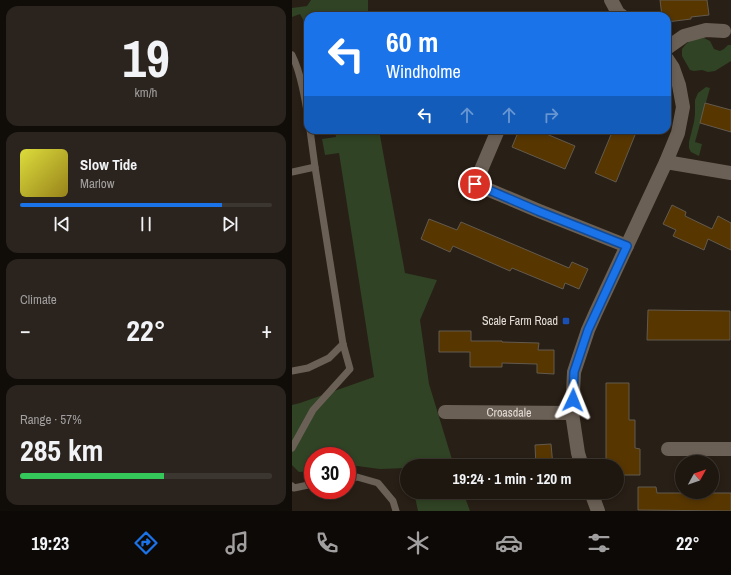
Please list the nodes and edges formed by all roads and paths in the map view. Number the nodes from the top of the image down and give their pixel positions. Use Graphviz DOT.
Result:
graph roads {
  1 [pos="611,0"];
  2 [pos="617,12"];
  3 [pos="724,31"];
  4 [pos="671,45"];
  5 [pos="292,55"];
  6 [pos="671,65"];
  7 [pos="304,98"];
  8 [pos="311,134"];
  9 [pos="496,134"];
  10 [pos="666,162"];
  11 [pos="315,166"];
  12 [pos="292,172"];
  13 [pos="731,173"];
  14 [pos="627,246"];
  15 [pos="343,344"];
  16 [pos="292,371"];
  17 [pos="445,412"];
  18 [pos="572,413"];
  19 [pos="292,448"];
  20 [pos="668,449"];
  21 [pos="731,450"];
  22 [pos="580,459"];
  23 [pos="356,477"];
  24 [pos="292,486"];
  25 [pos="304,486"];
  26 [pos="594,499"];
  27 [pos="396,511"];
  28 [pos="598,511"];
  1 -- 2 [label="street"];
  3 -- 4 [label="street"];
  5 -- 7 [label="lane"];
  6 -- 10 [label="street"];
  8 -- 11 [label="lane"];
  9 -- 14 [label="street"];
  10 -- 13 [label="street"];
  10 -- 14 [label="street"];
  11 -- 12 [label="lane"];
  11 -- 15 [label="lane"];
  14 -- 18 [label="street"];
  15 -- 16 [label="lane"];
  15 -- 19 [label="lane"];
  17 -- 18 [label="street, Croasdale"];
  18 -- 22 [label="street"];
  20 -- 21 [label="street"];
  23 -- 27 [label="lane"];
  24 -- 25 [label="lane"];
  26 -- 28 [label="street"];
}
